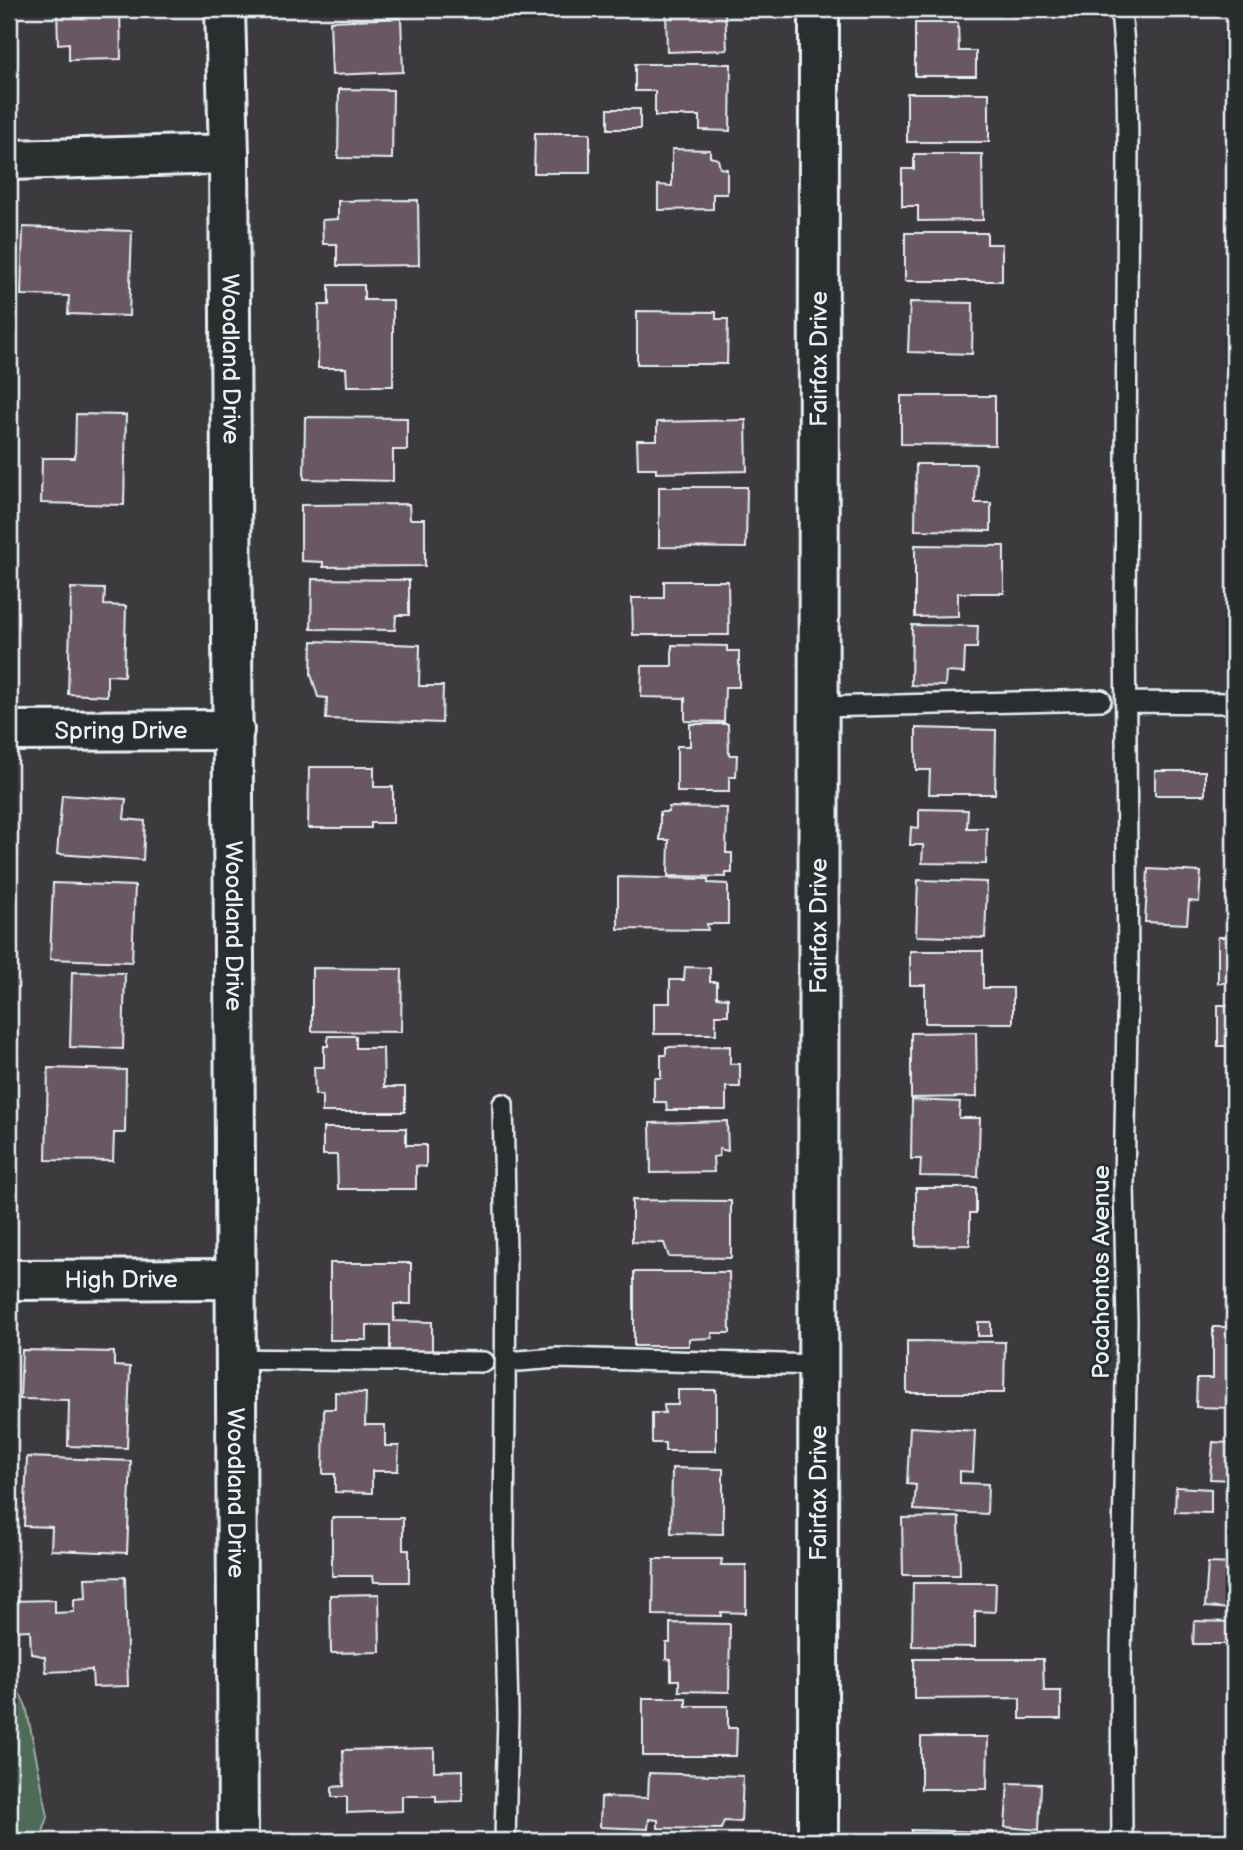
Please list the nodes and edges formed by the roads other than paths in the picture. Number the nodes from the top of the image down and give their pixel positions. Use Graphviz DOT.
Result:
graph roads {
  1 [pos="225,9"];
  2 [pos="819,9"];
  3 [pos="1121,9"];
  4 [pos="229,154"];
  5 [pos="9,160"];
  6 [pos="1101,700"];
  7 [pos="1126,702"];
  8 [pos="1234,703"];
  9 [pos="819,707"];
  10 [pos="234,730"];
  11 [pos="9,731"];
  12 [pos="503,1104"];
  13 [pos="234,1279"];
  14 [pos="9,1280"];
  15 [pos="235,1359"];
  16 [pos="484,1362"];
  17 [pos="507,1362"];
  18 [pos="818,1365"];
  19 [pos="238,1841"];
  20 [pos="505,1841"];
  21 [pos="818,1841"];
  22 [pos="1122,1841"];
  1 -- 4 [label="street, Woodland Drive"];
  2 -- 9 [label="street, Fairfax Drive"];
  3 -- 7 [label="lane, Pocahontos Avenue"];
  4 -- 5 [label="street"];
  4 -- 10 [label="street, Woodland Drive"];
  6 -- 9 [label="lane"];
  7 -- 8 [label="lane"];
  7 -- 22 [label="lane, Pocahontos Avenue"];
  9 -- 18 [label="street, Fairfax Drive"];
  10 -- 11 [label="street, Spring Drive"];
  10 -- 13 [label="street, Woodland Drive"];
  12 -- 17 [label="lane"];
  13 -- 14 [label="street, High Drive"];
  13 -- 15 [label="street, Woodland Drive"];
  15 -- 16 [label="lane"];
  15 -- 19 [label="street, Woodland Drive"];
  17 -- 18 [label="lane"];
  17 -- 20 [label="lane"];
  18 -- 21 [label="street, Fairfax Drive"];
}
